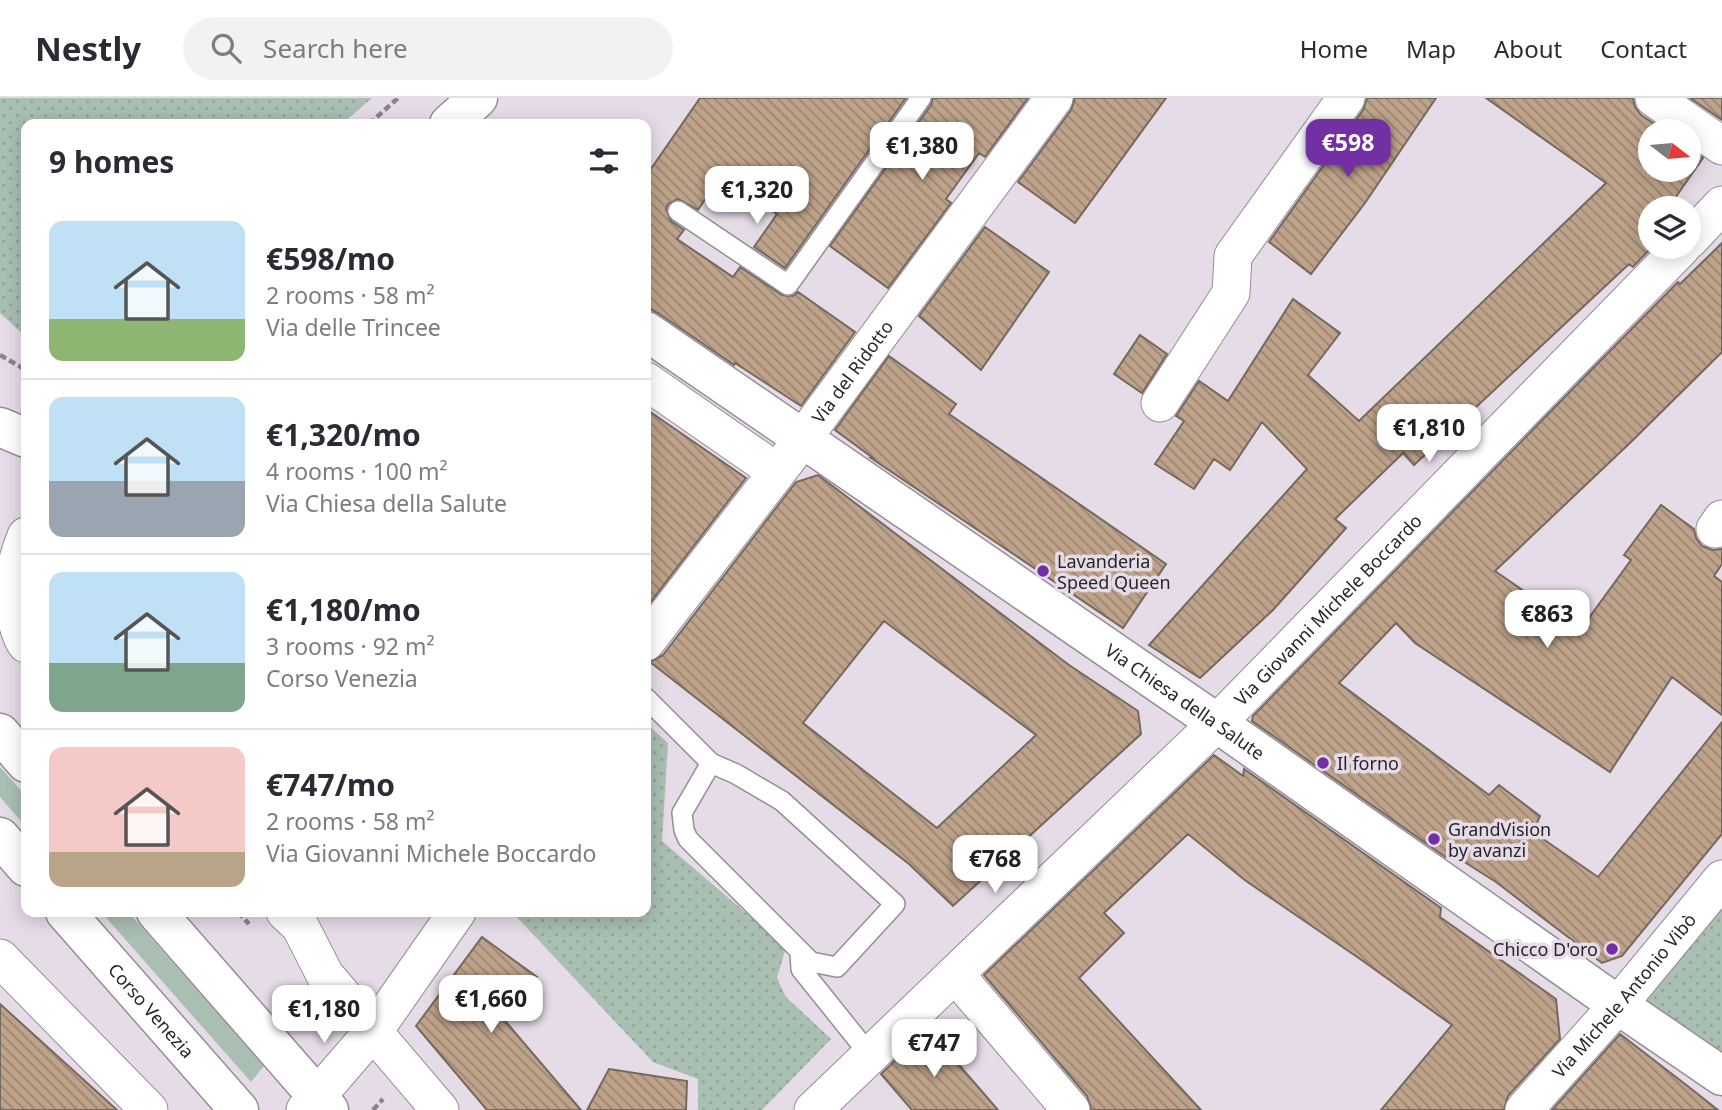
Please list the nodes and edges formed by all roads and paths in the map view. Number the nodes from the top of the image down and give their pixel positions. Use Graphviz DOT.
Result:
graph roads {
  1 [pos="398,98"];
  2 [pos="478,98"];
  3 [pos="921,98"];
  4 [pos="1054,98"];
  5 [pos="1346,98"];
  6 [pos="1654,98"];
  7 [pos="375,119"];
  8 [pos="455,119"];
  9 [pos="1722,146"];
  10 [pos="1722,205"];
  11 [pos="678,211"];
  12 [pos="1701,227"];
  13 [pos="1670,259"];
  14 [pos="651,334"];
  15 [pos="0,355"];
  16 [pos="21,367"];
  17 [pos="651,384"];
  18 [pos="1160,403"];
  19 [pos="0,426"];
  20 [pos="21,436"];
  21 [pos="802,439"];
  22 [pos="777,472"];
  23 [pos="14,559"];
  24 [pos="651,636"];
  25 [pos="21,637"];
  26 [pos="651,703"];
  27 [pos="1217,723"];
  28 [pos="0,733"];
  29 [pos="21,757"];
  30 [pos="711,763"];
  31 [pos="0,837"];
  32 [pos="21,861"];
  33 [pos="1722,879"];
  34 [pos="69,917"];
  35 [pos="160,917"];
  36 [pos="290,917"];
  37 [pos="454,917"];
  38 [pos="800,952"];
  39 [pos="0,958"];
  40 [pos="955,974"];
  41 [pos="1618,1005"];
  42 [pos="374,1031"];
  43 [pos="870,1055"];
  44 [pos="1722,1076"];
  45 [pos="317,1105"];
  46 [pos="149,1110"];
  47 [pos="239,1110"];
  48 [pos="440,1110"];
  49 [pos="813,1110"];
  50 [pos="1071,1110"];
  51 [pos="1524,1110"];
  1 -- 7 [label="path"];
  2 -- 8 [label="street"];
  3 -- 11 [label="lane"];
  4 -- 21 [label="street, Via del Ridotto"];
  5 -- 18 [label="street"];
  6 -- 9 [label="street"];
  10 -- 12 [label="street"];
  13 -- 27 [label="street, Via Giovanni Michele Boccardo"];
  14 -- 21 [label="street, Via Chiesa della Salute"];
  15 -- 16 [label="path"];
  17 -- 22 [label="street"];
  19 -- 20 [label="street"];
  21 -- 22 [label="street, Via del Ridotto"];
  21 -- 27 [label="street, Via Chiesa della Salute"];
  22 -- 24 [label="street, Via del Ridotto"];
  23 -- 25 [label="street"];
  26 -- 30 [label="lane"];
  27 -- 40 [label="street, Via Giovanni Michele Boccardo"];
  27 -- 41 [label="street, Via Chiesa della Salute"];
  28 -- 29 [label="street"];
  30 -- 38 [label="lane"];
  30 -- 38 [label="lane"];
  31 -- 32 [label="street"];
  33 -- 41 [label="street, Via Michele Antonio Vibò"];
  34 -- 47 [label="street, Corso Venezia"];
  35 -- 45 [label="street"];
  36 -- 42 [label="street"];
  37 -- 42 [label="street"];
  38 -- 43 [label="lane"];
  39 -- 46 [label="street"];
  40 -- 43 [label="street, Via Giovanni Michele Boccardo"];
  40 -- 50 [label="street"];
  41 -- 44 [label="street, Via Chiesa della Salute"];
  41 -- 51 [label="street, Via Michele Antonio Vibò"];
  42 -- 45 [label="street"];
  42 -- 48 [label="street"];
  43 -- 49 [label="street, Via Giovanni Michele Boccardo"];
}
